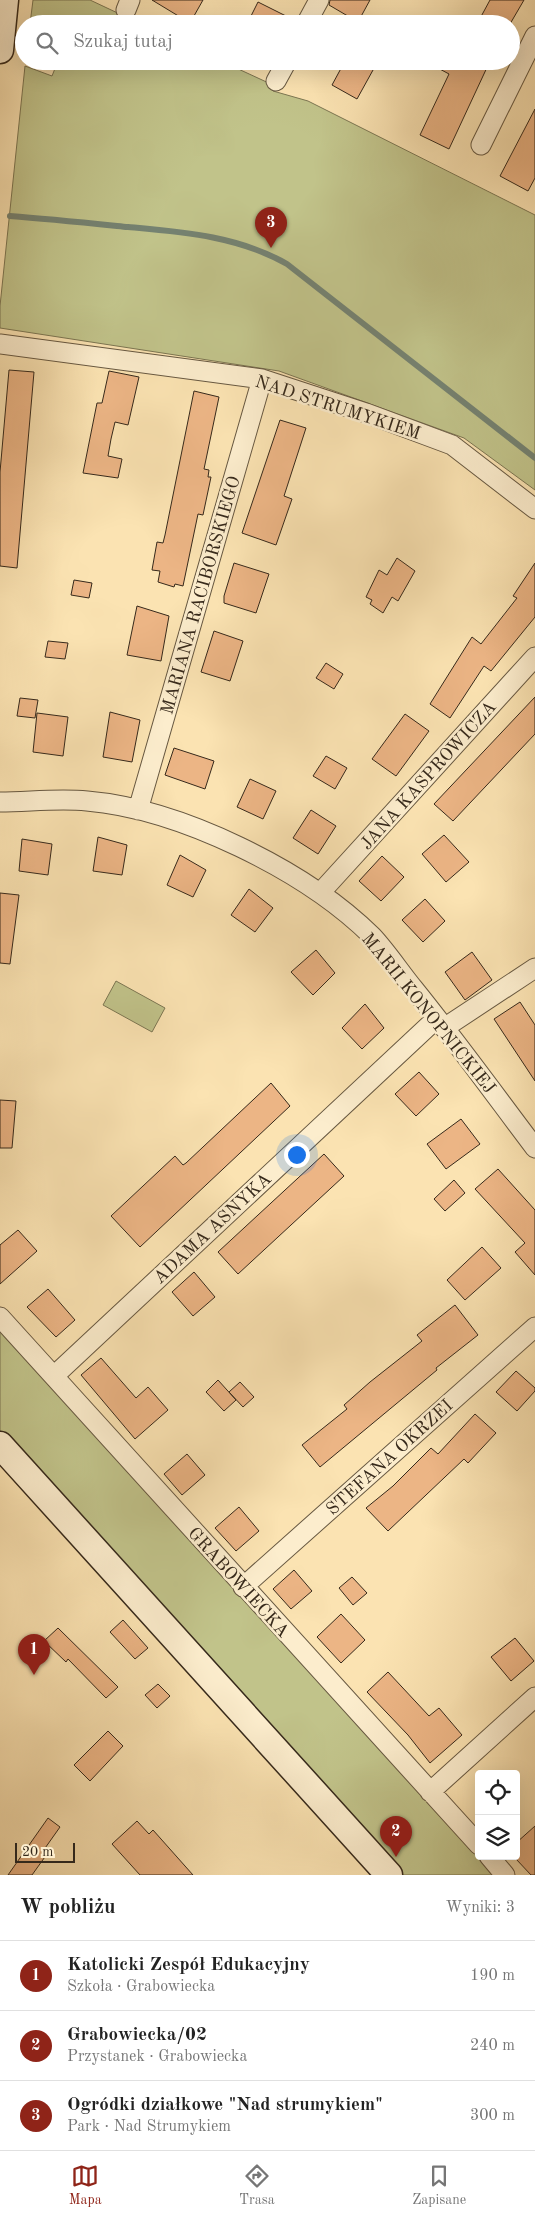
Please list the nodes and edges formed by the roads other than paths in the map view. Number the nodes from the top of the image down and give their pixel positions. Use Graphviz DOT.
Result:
graph roads {
  1 [pos="5,0"];
  2 [pos="319,0"];
  3 [pos="311,15"];
  4 [pos="535,36"];
  5 [pos="0,50"];
  6 [pos="520,66"];
  7 [pos="282,70"];
  8 [pos="518,70"];
  9 [pos="276,82"];
  10 [pos="480,146"];
  11 [pos="0,344"];
  12 [pos="262,379"];
  13 [pos="535,509"];
  14 [pos="535,657"];
  15 [pos="0,802"];
  16 [pos="138,810"];
  17 [pos="321,892"];
  18 [pos="535,968"];
  19 [pos="441,1023"];
  20 [pos="535,1148"];
  21 [pos="0,1318"];
  22 [pos="535,1327"];
  23 [pos="54,1376"];
  24 [pos="0,1445"];
  25 [pos="243,1587"];
  26 [pos="535,1697"];
  27 [pos="430,1792"];
  28 [pos="475,1842"];
  29 [pos="492,1860"];
  30 [pos="389,1875"];
  31 [pos="506,1875"];
  1 -- 5 [label="street"];
  2 -- 3 [label="street"];
  4 -- 6 [label="street"];
  7 -- 9 [label="street"];
  8 -- 10 [label="street"];
  11 -- 12 [label="street, NAD STRUMYKIEM"];
  12 -- 13 [label="street, NAD STRUMYKIEM"];
  12 -- 16 [label="street, MARIANA RACIBORSKIEGO"];
  14 -- 17 [label="street, JANA KASPROWICZA"];
  15 -- 16 [label="street, MARII KONOPNICKIEJ"];
  16 -- 17 [label="street, MARII KONOPNICKIEJ"];
  17 -- 19 [label="street, MARII KONOPNICKIEJ"];
  18 -- 19 [label="street, ADAMA ASNYKA"];
  19 -- 20 [label="street, MARII KONOPNICKIEJ"];
  19 -- 23 [label="street, ADAMA ASNYKA"];
  21 -- 23 [label="street, GRABOWIECKA"];
  22 -- 25 [label="street, STEFANA OKRZEI"];
  23 -- 25 [label="street, GRABOWIECKA"];
  24 -- 30 [label="street"];
  25 -- 27 [label="street, GRABOWIECKA"];
  26 -- 27 [label="street"];
  27 -- 28 [label="street, GRABOWIECKA"];
  29 -- 31 [label="street"];
}
